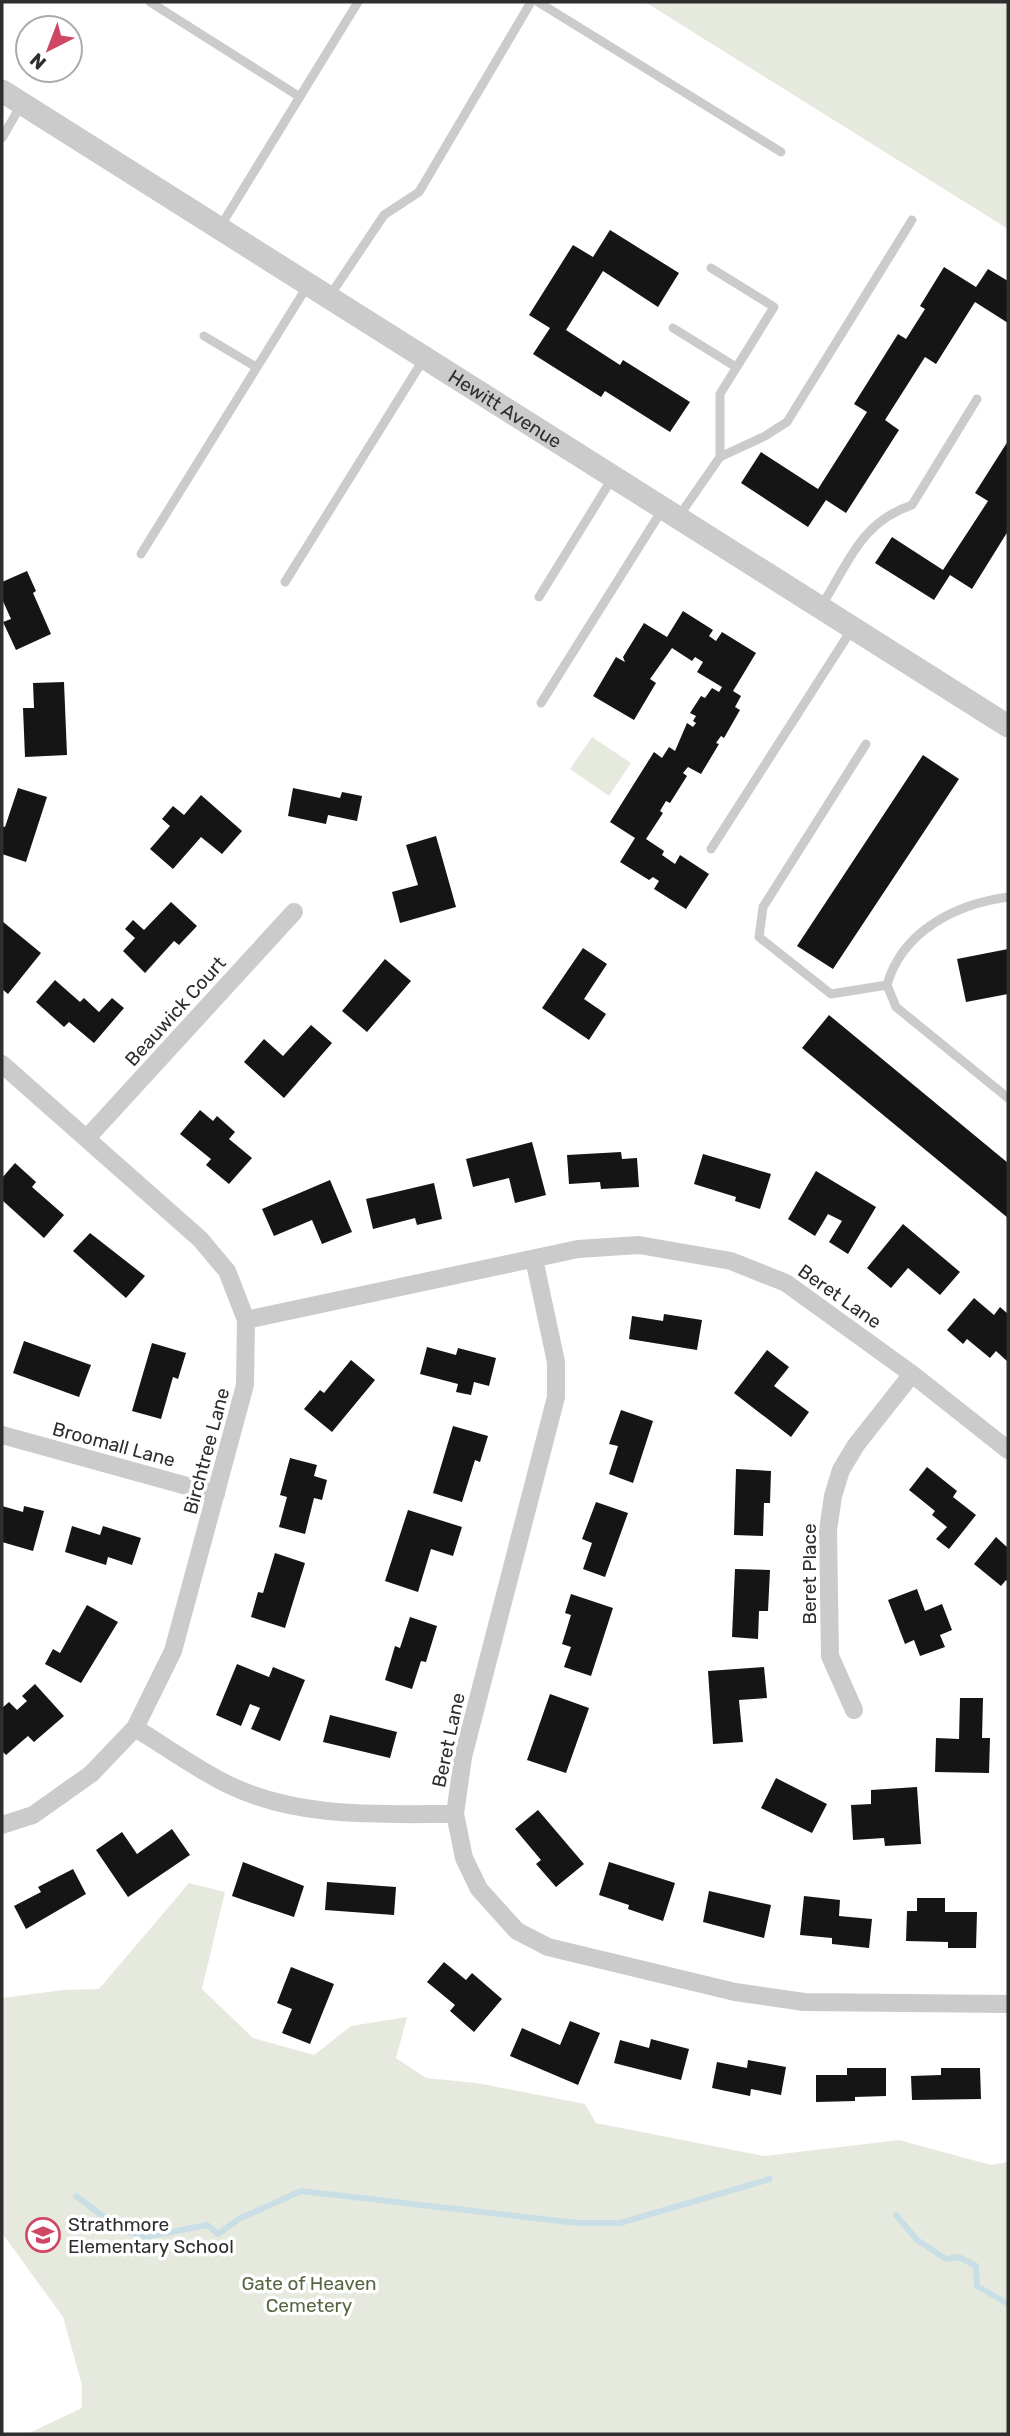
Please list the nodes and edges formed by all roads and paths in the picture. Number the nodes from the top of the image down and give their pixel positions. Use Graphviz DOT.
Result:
graph roads {
  1 [pos="150,2"];
  2 [pos="358,2"];
  3 [pos="531,2"];
  4 [pos="538,2"];
  5 [pos="2,91"];
  6 [pos="300,97"];
  7 [pos="22,104"];
  8 [pos="2,138"];
  9 [pos="780,152"];
  10 [pos="912,220"];
  11 [pos="219,228"];
  12 [pos="711,268"];
  13 [pos="308,284"];
  14 [pos="329,297"];
  15 [pos="673,328"];
  16 [pos="204,336"];
  17 [pos="425,357"];
  18 [pos="256,367"];
  19 [pos="736,368"];
  20 [pos="977,400"];
  21 [pos="720,457"];
  22 [pos="613,477"];
  23 [pos="671,513"];
  24 [pos="141,554"];
  25 [pos="285,582"];
  26 [pos="539,597"];
  27 [pos="821,608"];
  28 [pos="853,628"];
  29 [pos="541,703"];
  30 [pos="1008,726"];
  31 [pos="866,744"];
  32 [pos="711,849"];
  33 [pos="1008,897"];
  34 [pos="294,912"];
  35 [pos="887,985"];
  36 [pos="2,1064"];
  37 [pos="1008,1098"];
  38 [pos="87,1138"];
  39 [pos="534,1259"];
  40 [pos="246,1320"];
  41 [pos="912,1374"];
  42 [pos="2,1435"];
  43 [pos="1008,1450"];
  44 [pos="216,1494"];
  45 [pos="854,1710"];
  46 [pos="135,1728"];
  47 [pos="455,1814"];
  48 [pos="2,1825"];
  49 [pos="1008,2004"];
  1 -- 6 [label="lane"];
  2 -- 6 [label="lane"];
  3 -- 14 [label="lane"];
  4 -- 9 [label="lane"];
  5 -- 7 [label="street, Hewitt Avenue"];
  6 -- 11 [label="lane"];
  7 -- 8 [label="lane"];
  7 -- 11 [label="street, Hewitt Avenue"];
  10 -- 21 [label="lane"];
  11 -- 13 [label="street, Hewitt Avenue"];
  12 -- 19 [label="lane"];
  13 -- 14 [label="street, Hewitt Avenue"];
  13 -- 18 [label="lane"];
  14 -- 17 [label="street, Hewitt Avenue"];
  15 -- 19 [label="lane"];
  16 -- 18 [label="lane"];
  17 -- 22 [label="street, Hewitt Avenue"];
  17 -- 25 [label="lane"];
  18 -- 24 [label="lane"];
  19 -- 21 [label="lane"];
  20 -- 27 [label="lane"];
  21 -- 23 [label="lane"];
  22 -- 23 [label="street, Hewitt Avenue"];
  22 -- 26 [label="lane"];
  23 -- 27 [label="street, Hewitt Avenue"];
  23 -- 29 [label="lane"];
  27 -- 28 [label="street, Hewitt Avenue"];
  28 -- 30 [label="street, Hewitt Avenue"];
  28 -- 32 [label="lane"];
  31 -- 35 [label="lane"];
  33 -- 35 [label="lane"];
  34 -- 38 [label="street, Beauwick Court"];
  35 -- 37 [label="lane"];
  36 -- 38 [label="street, Birchtree Lane"];
  38 -- 40 [label="street, Birchtree Lane"];
  39 -- 40 [label="street, Beret Lane"];
  39 -- 41 [label="street, Beret Lane"];
  39 -- 47 [label="street, Beret Lane"];
  40 -- 44 [label="street, Birchtree Lane"];
  41 -- 43 [label="street, Beret Lane"];
  41 -- 45 [label="street, Beret Place"];
  42 -- 44 [label="street, Broomall Lane"];
  44 -- 46 [label="street, Birchtree Lane"];
  46 -- 47 [label="street"];
  46 -- 48 [label="street, Birchtree Lane"];
  47 -- 49 [label="street, Beret Lane"];
}
